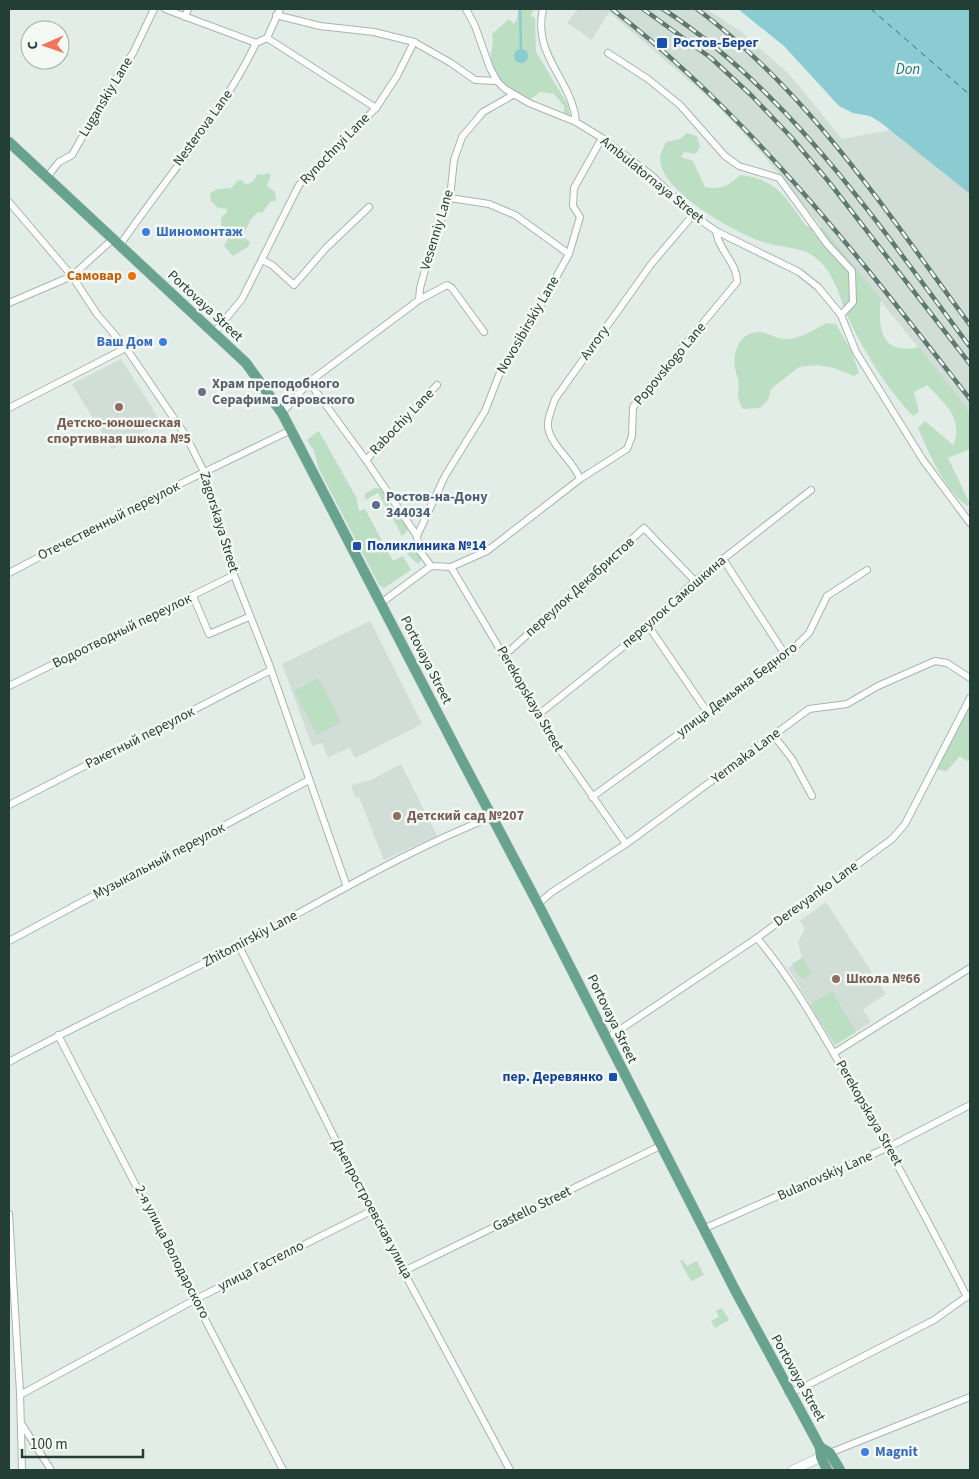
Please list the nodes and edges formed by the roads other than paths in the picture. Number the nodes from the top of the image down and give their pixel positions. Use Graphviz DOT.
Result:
graph roads {
  1 [pos="154,9"];
  2 [pos="165,9"];
  3 [pos="188,9"];
  4 [pos="466,9"];
  5 [pos="543,9"];
  6 [pos="278,12"];
  7 [pos="186,17"];
  8 [pos="267,38"];
  9 [pos="414,42"];
  10 [pos="256,43"];
  11 [pos="608,53"];
  12 [pos="497,81"];
  13 [pos="512,95"];
  14 [pos="376,108"];
  15 [pos="576,122"];
  16 [pos="602,138"];
  17 [pos="9,142"];
  18 [pos="47,176"];
  19 [pos="450,198"];
  20 [pos="9,202"];
  21 [pos="368,207"];
  22 [pos="692,215"];
  23 [pos="716,231"];
  24 [pos="117,242"];
  25 [pos="569,254"];
  26 [pos="262,260"];
  27 [pos="72,276"];
  28 [pos="419,300"];
  29 [pos="9,303"];
  30 [pos="841,315"];
  31 [pos="484,332"];
  32 [pos="214,333"];
  33 [pos="126,348"];
  34 [pos="309,382"];
  35 [pos="437,384"];
  36 [pos="9,408"];
  37 [pos="282,413"];
  38 [pos="291,430"];
  39 [pos="366,460"];
  40 [pos="204,472"];
  41 [pos="580,479"];
  42 [pos="811,490"];
  43 [pos="970,523"];
  44 [pos="417,536"];
  45 [pos="723,559"];
  46 [pos="430,566"];
  47 [pos="451,568"];
  48 [pos="867,570"];
  49 [pos="9,573"];
  50 [pos="234,575"];
  51 [pos="696,581"];
  52 [pos="193,596"];
  53 [pos="381,603"];
  54 [pos="249,617"];
  55 [pos="647,624"];
  56 [pos="505,655"];
  57 [pos="786,656"];
  58 [pos="271,670"];
  59 [pos="970,678"];
  60 [pos="9,686"];
  61 [pos="970,698"];
  62 [pos="708,713"];
  63 [pos="538,715"];
  64 [pos="774,736"];
  65 [pos="309,780"];
  66 [pos="812,796"];
  67 [pos="592,797"];
  68 [pos="9,806"];
  69 [pos="492,816"];
  70 [pos="626,844"];
  71 [pos="347,887"];
  72 [pos="538,904"];
  73 [pos="757,938"];
  74 [pos="9,941"];
  75 [pos="239,946"];
  76 [pos="970,968"];
  77 [pos="58,1035"];
  78 [pos="606,1039"];
  79 [pos="834,1053"];
  80 [pos="9,1062"];
  81 [pos="970,1105"];
  82 [pos="660,1146"];
  83 [pos="889,1147"];
  84 [pos="371,1211"];
  85 [pos="9,1214"];
  86 [pos="703,1229"];
  87 [pos="404,1271"];
  88 [pos="969,1295"];
  89 [pos="196,1299"];
  90 [pos="788,1392"];
  91 [pos="20,1395"];
  92 [pos="970,1397"];
  93 [pos="21,1422"];
  94 [pos="824,1452"];
  95 [pos="22,1470"];
  96 [pos="51,1470"];
  97 [pos="283,1470"];
  98 [pos="510,1470"];
  99 [pos="793,1470"];
  100 [pos="827,1470"];
  101 [pos="840,1470"];
  1 -- 18 [label="street, Luganskiy Lane"];
  2 -- 7 [label="street"];
  3 -- 7 [label="street"];
  4 -- 12 [label="street, Ambulatornaya Street"];
  5 -- 15 [label="street"];
  6 -- 8 [label="street"];
  6 -- 9 [label="street"];
  7 -- 10 [label="street"];
  8 -- 10 [label="street"];
  8 -- 14 [label="street"];
  9 -- 12 [label="street"];
  9 -- 14 [label="street, Rynochnyi Lane"];
  10 -- 24 [label="street, Nesterova Lane"];
  11 -- 30 [label="street"];
  12 -- 13 [label="street, Ambulatornaya Street"];
  13 -- 15 [label="street, Ambulatornaya Street"];
  13 -- 19 [label="street, Vesenniy Lane"];
  14 -- 26 [label="street, Rynochnyi Lane"];
  15 -- 16 [label="street, Ambulatornaya Street"];
  16 -- 22 [label="street, Ambulatornaya Street"];
  16 -- 25 [label="street, Novosibirskiy Lane"];
  17 -- 18 [label="main road, Portovaya Street"];
  18 -- 24 [label="main road, Portovaya Street"];
  19 -- 25 [label="street"];
  19 -- 28 [label="street, Vesenniy Lane"];
  20 -- 27 [label="street, Zagorskaya Street"];
  21 -- 26 [label="street"];
  22 -- 23 [label="street, Ambulatornaya Street"];
  22 -- 41 [label="street, Avrory"];
  23 -- 30 [label="street, Ambulatornaya Street"];
  23 -- 41 [label="street, Popovskogo Lane"];
  24 -- 27 [label="street, Nesterova Lane"];
  24 -- 32 [label="main road, Portovaya Street"];
  25 -- 44 [label="street, Novosibirskiy Lane"];
  26 -- 32 [label="street, Rynochnyi Lane"];
  27 -- 29 [label="street, Nesterova Lane"];
  27 -- 33 [label="street, Zagorskaya Street"];
  28 -- 31 [label="street, Vesenniy Lane"];
  28 -- 34 [label="street, Vesenniy Lane"];
  30 -- 43 [label="street, Ambulatornaya Street"];
  32 -- 37 [label="main road, Portovaya Street"];
  33 -- 36 [label="street"];
  33 -- 40 [label="street, Zagorskaya Street"];
  34 -- 37 [label="street, Vesenniy Lane"];
  34 -- 39 [label="street"];
  35 -- 39 [label="street, Rabochiy Lane"];
  37 -- 38 [label="main road, Portovaya Street"];
  38 -- 40 [label="street, Отечественный переулок"];
  38 -- 53 [label="main road, Portovaya Street"];
  39 -- 44 [label="street"];
  40 -- 49 [label="street, Отечественный переулок"];
  40 -- 50 [label="street, Zagorskaya Street"];
  41 -- 47 [label="street, Popovskogo Lane"];
  42 -- 45 [label="street, переулок Самошкина"];
  44 -- 46 [label="street"];
  45 -- 51 [label="street, переулок Самошкина"];
  45 -- 57 [label="street"];
  46 -- 47 [label="street"];
  46 -- 53 [label="street"];
  47 -- 56 [label="street, Perekopskaya Street"];
  48 -- 57 [label="street, улица Демьяна Бедного"];
  50 -- 52 [label="street, Водоотводный переулок"];
  50 -- 54 [label="street, Zagorskaya Street"];
  51 -- 55 [label="street, переулок Самошкина"];
  51 -- 56 [label="street, переулок Декабристов"];
  52 -- 54 [label="street"];
  52 -- 60 [label="street, Водоотводный переулок"];
  53 -- 69 [label="main road, Portovaya Street"];
  54 -- 58 [label="street, Zagorskaya Street"];
  55 -- 62 [label="street"];
  55 -- 63 [label="street, переулок Самошкина"];
  56 -- 63 [label="street, Perekopskaya Street"];
  57 -- 62 [label="street, улица Демьяна Бедного"];
  58 -- 65 [label="street, Zagorskaya Street"];
  58 -- 68 [label="street, Ракетный переулок"];
  59 -- 64 [label="street, Yermaka Lane"];
  61 -- 73 [label="street, Derevyanko Lane"];
  62 -- 67 [label="street, улица Демьяна Бедного"];
  63 -- 67 [label="street, Perekopskaya Street"];
  64 -- 66 [label="street"];
  64 -- 70 [label="street, Yermaka Lane"];
  65 -- 71 [label="street, Zagorskaya Street"];
  65 -- 74 [label="street, Музыкальный переулок"];
  67 -- 70 [label="street, Perekopskaya Street"];
  69 -- 71 [label="street, Zhitomirskiy Lane"];
  69 -- 72 [label="main road, Portovaya Street"];
  70 -- 72 [label="street, Yermaka Lane"];
  71 -- 75 [label="street, Zhitomirskiy Lane"];
  72 -- 78 [label="main road, Portovaya Street"];
  73 -- 78 [label="street, Derevyanko Lane"];
  73 -- 79 [label="street, Perekopskaya Street"];
  75 -- 77 [label="street, Zhitomirskiy Lane"];
  75 -- 84 [label="street, Днепростроевская улица"];
  76 -- 79 [label="street"];
  77 -- 80 [label="street, Zhitomirskiy Lane"];
  77 -- 89 [label="street, 2-я улица Володарского"];
  78 -- 82 [label="main road, Portovaya Street"];
  79 -- 83 [label="street, Perekopskaya Street"];
  81 -- 83 [label="street, Bulanovskiy Lane"];
  82 -- 86 [label="main road, Portovaya Street"];
  82 -- 87 [label="street, Gastello Street"];
  83 -- 86 [label="street, Bulanovskiy Lane"];
  83 -- 88 [label="street, Perekopskaya Street"];
  84 -- 87 [label="street, Днепростроевская улица"];
  84 -- 89 [label="street, улица Гастелло"];
  85 -- 91 [label="street"];
  86 -- 90 [label="main road, Portovaya Street"];
  87 -- 98 [label="street, Днепростроевская улица"];
  88 -- 90 [label="street"];
  89 -- 91 [label="street, улица Гастелло"];
  89 -- 97 [label="street, 2-я улица Володарского"];
  90 -- 94 [label="main road, Portovaya Street"];
  91 -- 93 [label="street"];
  92 -- 94 [label="street"];
  93 -- 95 [label="street"];
  93 -- 96 [label="street"];
  94 -- 99 [label="street"];
  94 -- 100 [label="main road, Portovaya Street"];
  94 -- 101 [label="main road, Portovaya Street"];
}
